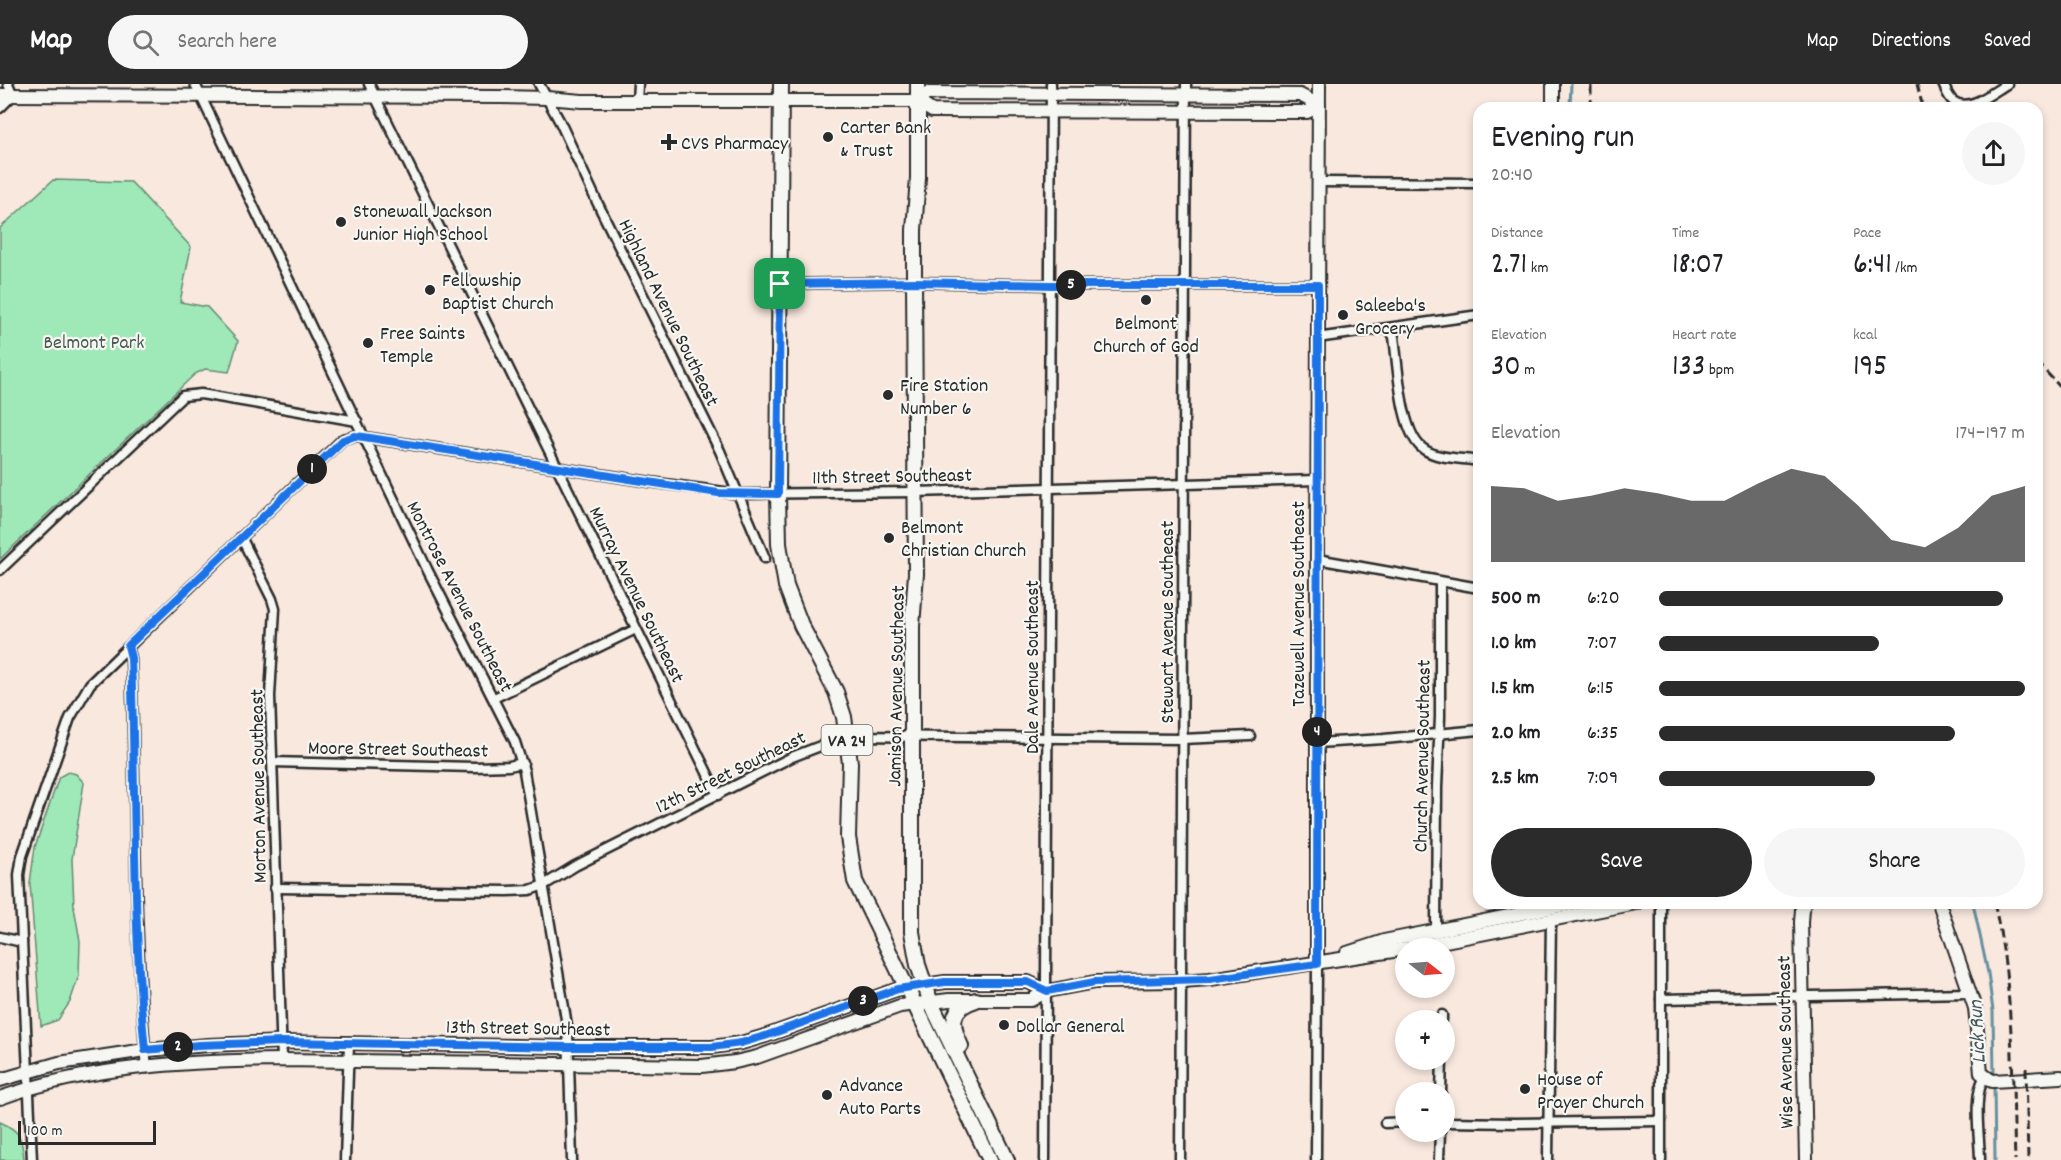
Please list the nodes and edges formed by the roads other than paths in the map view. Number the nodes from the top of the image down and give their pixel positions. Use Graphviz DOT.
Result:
graph roads {
  1 [pos="369,84"];
  2 [pos="539,84"];
  3 [pos="638,84"];
  4 [pos="781,84"];
  5 [pos="918,84"];
  6 [pos="1319,84"];
  7 [pos="1553,84"];
  8 [pos="1943,84"];
  9 [pos="2007,84"];
  10 [pos="11,89"];
  11 [pos="1051,89"];
  12 [pos="1186,89"];
  13 [pos="197,90"];
  14 [pos="0,94"];
  15 [pos="375,97"];
  16 [pos="547,98"];
  17 [pos="637,101"];
  18 [pos="781,101"];
  19 [pos="917,101"];
  20 [pos="1553,102"];
  21 [pos="1955,102"];
  22 [pos="1975,102"];
  23 [pos="1319,105"];
  24 [pos="0,108"];
  25 [pos="1051,111"];
  26 [pos="1186,112"];
  27 [pos="1319,182"];
  28 [pos="1473,183"];
  29 [pos="914,282"];
  30 [pos="780,284"];
  31 [pos="1050,285"];
  32 [pos="1185,285"];
  33 [pos="1318,285"];
  34 [pos="1473,316"];
  35 [pos="1390,329"];
  36 [pos="1317,338"];
  37 [pos="357,421"];
  38 [pos="364,437"];
  39 [pos="1473,460"];
  40 [pos="558,468"];
  41 [pos="1317,480"];
  42 [pos="1183,484"];
  43 [pos="1048,488"];
  44 [pos="916,492"];
  45 [pos="739,494"];
  46 [pos="778,494"];
  47 [pos="242,537"];
  48 [pos="765,558"];
  49 [pos="1317,560"];
  50 [pos="0,570"];
  51 [pos="1440,582"];
  52 [pos="1473,587"];
  53 [pos="636,629"];
  54 [pos="128,646"];
  55 [pos="494,698"];
  56 [pos="1473,731"];
  57 [pos="1440,734"];
  58 [pos="846,736"];
  59 [pos="1250,736"];
  60 [pos="912,737"];
  61 [pos="1047,738"];
  62 [pos="1182,739"];
  63 [pos="1317,743"];
  64 [pos="272,762"];
  65 [pos="523,763"];
  66 [pos="718,795"];
  67 [pos="544,885"];
  68 [pos="275,888"];
  69 [pos="1661,909"];
  70 [pos="1799,909"];
  71 [pos="1802,909"];
  72 [pos="1940,909"];
  73 [pos="1550,910"];
  74 [pos="1801,922"];
  75 [pos="1436,930"];
  76 [pos="0,937"];
  77 [pos="1447,938"];
  78 [pos="22,942"];
  79 [pos="1395,951"];
  80 [pos="1317,964"];
  81 [pos="1181,981"];
  82 [pos="925,985"];
  83 [pos="905,988"];
  84 [pos="1047,991"];
  85 [pos="1970,993"];
  86 [pos="1803,998"];
  87 [pos="1661,999"];
  88 [pos="976,1000"];
  89 [pos="931,1003"];
  90 [pos="914,1005"];
  91 [pos="282,1042"];
  92 [pos="349,1043"];
  93 [pos="569,1047"];
  94 [pos="145,1050"];
  95 [pos="282,1060"];
  96 [pos="348,1061"];
  97 [pos="569,1065"];
  98 [pos="147,1068"];
  99 [pos="28,1071"];
  100 [pos="1985,1077"];
  101 [pos="2061,1077"];
  102 [pos="0,1080"];
  103 [pos="969,1083"];
  104 [pos="28,1088"];
  105 [pos="0,1098"];
  106 [pos="1661,1121"];
  107 [pos="1455,1122"];
  108 [pos="1549,1122"];
  109 [pos="1395,1123"];
  110 [pos="1385,1124"];
  111 [pos="1440,1142"];
  112 [pos="32,1160"];
  113 [pos="345,1160"];
  114 [pos="572,1160"];
  115 [pos="990,1160"];
  116 [pos="1007,1160"];
  117 [pos="1045,1160"];
  118 [pos="1180,1160"];
  119 [pos="1316,1160"];
  120 [pos="1439,1160"];
  121 [pos="1548,1160"];
  122 [pos="1661,1160"];
  123 [pos="1806,1160"];
  124 [pos="1980,1160"];
  1 -- 15 [label="street, Murray Avenue Southeast"];
  2 -- 16 [label="street, Highland Avenue Southeast"];
  3 -- 17 [label="street"];
  4 -- 18 [label="main road, VA 24"];
  5 -- 19 [label="main road, Jamison Avenue Southeast"];
  6 -- 23 [label="street, Tazewell Avenue Southeast"];
  7 -- 20 [label="street"];
  8 -- 21 [label="street"];
  9 -- 22 [label="street"];
  10 -- 13 [label="street"];
  10 -- 14 [label="street"];
  10 -- 24 [label="street"];
  11 -- 12 [label="street"];
  11 -- 19 [label="street"];
  11 -- 25 [label="street, Dale Avenue Southeast"];
  12 -- 23 [label="street"];
  12 -- 26 [label="street, Stewart Avenue Southeast"];
  13 -- 15 [label="street"];
  13 -- 37 [label="street, Montrose Avenue Southeast"];
  15 -- 16 [label="street"];
  15 -- 40 [label="street, Murray Avenue Southeast"];
  16 -- 17 [label="street"];
  16 -- 45 [label="street, Highland Avenue Southeast"];
  17 -- 18 [label="street"];
  18 -- 19 [label="street"];
  18 -- 30 [label="main road, VA 24"];
  19 -- 25 [label="street"];
  19 -- 29 [label="main road, Jamison Avenue Southeast"];
  23 -- 26 [label="street"];
  23 -- 27 [label="street, Tazewell Avenue Southeast"];
  25 -- 26 [label="street"];
  25 -- 31 [label="street, Dale Avenue Southeast"];
  26 -- 32 [label="street, Stewart Avenue Southeast"];
  27 -- 28 [label="street"];
  27 -- 33 [label="street, Tazewell Avenue Southeast"];
  29 -- 30 [label="street"];
  29 -- 31 [label="street"];
  29 -- 44 [label="main road, Jamison Avenue Southeast"];
  30 -- 46 [label="main road, VA 24"];
  31 -- 32 [label="street"];
  31 -- 43 [label="street, Dale Avenue Southeast"];
  32 -- 33 [label="street"];
  32 -- 42 [label="street, Stewart Avenue Southeast"];
  33 -- 36 [label="street, Tazewell Avenue Southeast"];
  34 -- 35 [label="street"];
  35 -- 36 [label="street"];
  35 -- 39 [label="street"];
  36 -- 41 [label="street, Tazewell Avenue Southeast"];
  37 -- 38 [label="street, Montrose Avenue Southeast"];
  37 -- 50 [label="street"];
  38 -- 40 [label="street, 11th Street Southeast"];
  38 -- 47 [label="street"];
  38 -- 55 [label="street, Montrose Avenue Southeast"];
  40 -- 45 [label="street, 11th Street Southeast"];
  40 -- 53 [label="street, Murray Avenue Southeast"];
  41 -- 42 [label="street, 11th Street Southeast"];
  41 -- 49 [label="street, Tazewell Avenue Southeast"];
  42 -- 43 [label="street, 11th Street Southeast"];
  42 -- 62 [label="street, Stewart Avenue Southeast"];
  43 -- 44 [label="street, 11th Street Southeast"];
  43 -- 61 [label="street, Dale Avenue Southeast"];
  44 -- 46 [label="street, 11th Street Southeast"];
  44 -- 60 [label="main road, Jamison Avenue Southeast"];
  45 -- 46 [label="street, 11th Street Southeast"];
  45 -- 48 [label="street, Highland Avenue Southeast"];
  46 -- 58 [label="main road, VA 24"];
  47 -- 54 [label="street"];
  47 -- 64 [label="street, Morton Avenue Southeast"];
  49 -- 51 [label="street"];
  49 -- 63 [label="street, Tazewell Avenue Southeast"];
  51 -- 52 [label="street"];
  51 -- 57 [label="street, Church Avenue Southeast"];
  53 -- 55 [label="street"];
  53 -- 66 [label="street, Murray Avenue Southeast"];
  54 -- 78 [label="street"];
  54 -- 94 [label="street"];
  55 -- 65 [label="street, Montrose Avenue Southeast"];
  56 -- 57 [label="street"];
  57 -- 63 [label="street"];
  57 -- 75 [label="street, Church Avenue Southeast"];
  58 -- 60 [label="street, 12th Street Southeast"];
  58 -- 66 [label="street, 12th Street Southeast"];
  58 -- 83 [label="main road, VA 24"];
  59 -- 62 [label="street, 12th Street Southeast"];
  60 -- 61 [label="street, 12th Street Southeast"];
  60 -- 82 [label="main road, Jamison Avenue Southeast"];
  61 -- 62 [label="street, 12th Street Southeast"];
  61 -- 84 [label="street, Dale Avenue Southeast"];
  62 -- 81 [label="street, Stewart Avenue Southeast"];
  63 -- 80 [label="street, Tazewell Avenue Southeast"];
  64 -- 65 [label="street, Moore Street Southeast"];
  64 -- 68 [label="street, Morton Avenue Southeast"];
  65 -- 67 [label="street, Montrose Avenue Southeast"];
  66 -- 67 [label="street, 12th Street Southeast"];
  67 -- 68 [label="street, 12th Street Southeast"];
  67 -- 93 [label="street, Montrose Avenue Southeast"];
  68 -- 91 [label="street, Morton Avenue Southeast"];
  69 -- 87 [label="street"];
  70 -- 74 [label="street, Wise Avenue Southeast"];
  71 -- 74 [label="street, Wise Avenue Southeast"];
  72 -- 85 [label="street"];
  73 -- 75 [label="street, 13th Street Southeast"];
  73 -- 77 [label="street, 13th Street Southeast"];
  73 -- 108 [label="street"];
  74 -- 86 [label="street, Wise Avenue Southeast"];
  75 -- 80 [label="street, 13th Street Southeast"];
  76 -- 78 [label="street"];
  78 -- 99 [label="street"];
  79 -- 80 [label="street, 13th Street Southeast"];
  80 -- 81 [label="street, 13th Street Southeast"];
  80 -- 119 [label="street, Tazewell Avenue Southeast"];
  81 -- 84 [label="street, 13th Street Southeast"];
  81 -- 118 [label="street, Stewart Avenue Southeast"];
  82 -- 83 [label="street, 13th Street Southeast"];
  82 -- 84 [label="street, 13th Street Southeast"];
  82 -- 89 [label="main road, Jamison Avenue Southeast"];
  83 -- 90 [label="main road, VA 24"];
  83 -- 93 [label="street, 13th Street Southeast"];
  84 -- 88 [label="street, 13th Street Southeast"];
  84 -- 117 [label="street, Dale Avenue Southeast"];
  85 -- 86 [label="street"];
  85 -- 100 [label="street"];
  86 -- 87 [label="street"];
  86 -- 123 [label="street, Wise Avenue Southeast"];
  87 -- 106 [label="street"];
  88 -- 89 [label="street, 13th Street Southeast"];
  88 -- 103 [label="main road"];
  89 -- 90 [label="street, 13th Street Southeast"];
  89 -- 103 [label="main road, Jamison Avenue Southeast"];
  90 -- 97 [label="street, 13th Street Southeast"];
  90 -- 115 [label="main road, VA 24"];
  91 -- 92 [label="street, 13th Street Southeast"];
  91 -- 94 [label="street, 13th Street Southeast"];
  91 -- 95 [label="street, Morton Avenue Southeast"];
  92 -- 93 [label="street, 13th Street Southeast"];
  92 -- 96 [label="street"];
  93 -- 97 [label="street, Montrose Avenue Southeast"];
  94 -- 98 [label="street"];
  94 -- 99 [label="street, 13th Street Southeast"];
  95 -- 96 [label="street, 13th Street Southeast"];
  95 -- 98 [label="street, 13th Street Southeast"];
  96 -- 97 [label="street, 13th Street Southeast"];
  96 -- 113 [label="street"];
  97 -- 114 [label="street, Montrose Avenue Southeast"];
  98 -- 104 [label="street, 13th Street Southeast"];
  99 -- 102 [label="street, 13th Street Southeast"];
  99 -- 104 [label="street"];
  100 -- 101 [label="street"];
  100 -- 124 [label="street"];
  103 -- 116 [label="main road, Jamison Avenue Southeast"];
  104 -- 105 [label="street, 13th Street Southeast"];
  104 -- 112 [label="street"];
  106 -- 108 [label="street"];
  106 -- 122 [label="street"];
  107 -- 108 [label="street"];
  108 -- 121 [label="street"];
  109 -- 110 [label="street"];
  111 -- 120 [label="street"];
}
